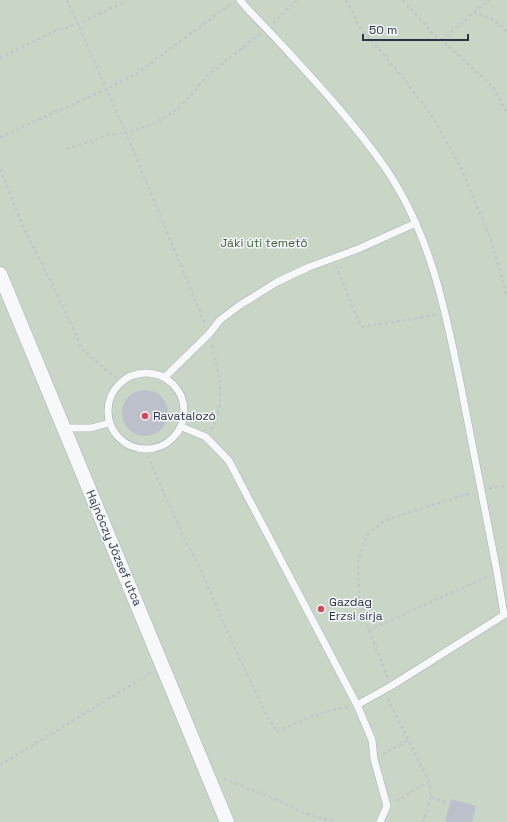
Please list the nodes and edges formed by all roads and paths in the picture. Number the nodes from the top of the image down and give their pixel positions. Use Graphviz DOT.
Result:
graph roads {
  1 [pos="67,0"];
  2 [pos="125,0"];
  3 [pos="236,0"];
  4 [pos="240,0"];
  5 [pos="297,0"];
  6 [pos="346,0"];
  7 [pos="403,0"];
  8 [pos="490,0"];
  9 [pos="474,12"];
  10 [pos="78,24"];
  11 [pos="267,28"];
  12 [pos="507,33"];
  13 [pos="442,40"];
  14 [pos="0,58"];
  15 [pos="106,89"];
  16 [pos="507,113"];
  17 [pos="126,132"];
  18 [pos="0,137"];
  19 [pos="66,149"];
  20 [pos="0,169"];
  21 [pos="416,223"];
  22 [pos="332,259"];
  23 [pos="0,274"];
  24 [pos="507,297"];
  25 [pos="446,313"];
  26 [pos="209,334"];
  27 [pos="165,377"];
  28 [pos="121,382"];
  29 [pos="109,422"];
  30 [pos="182,427"];
  31 [pos="64,428"];
  32 [pos="206,437"];
  33 [pos="145,450"];
  34 [pos="507,486"];
  35 [pos="481,490"];
  36 [pos="497,572"];
  37 [pos="506,616"];
  38 [pos="369,630"];
  39 [pos="162,666"];
  40 [pos="391,686"];
  41 [pos="384,690"];
  42 [pos="357,705"];
  43 [pos="408,740"];
  44 [pos="374,759"];
  45 [pos="0,765"];
  46 [pos="206,772"];
  47 [pos="429,782"];
  48 [pos="431,797"];
  49 [pos="446,802"];
  50 [pos="387,806"];
  51 [pos="227,822"];
  52 [pos="334,822"];
  53 [pos="380,822"];
  54 [pos="423,822"];
  1 -- 10 [label="path"];
  2 -- 10 [label="path"];
  3 -- 15 [label="path"];
  4 -- 11 [label="lane"];
  5 -- 11 [label="path"];
  6 -- 24 [label="path"];
  7 -- 13 [label="path"];
  8 -- 9 [label="path"];
  9 -- 12 [label="path"];
  9 -- 13 [label="path"];
  10 -- 14 [label="path"];
  10 -- 15 [label="path"];
  11 -- 17 [label="path"];
  11 -- 21 [label="lane"];
  13 -- 16 [label="path"];
  15 -- 17 [label="path"];
  15 -- 18 [label="path"];
  17 -- 19 [label="path"];
  17 -- 26 [label="path"];
  20 -- 28 [label="path"];
  21 -- 22 [label="lane"];
  21 -- 25 [label="lane"];
  22 -- 25 [label="path"];
  22 -- 26 [label="lane"];
  23 -- 31 [label="street, Hajnóczy József utca"];
  25 -- 35 [label="lane"];
  26 -- 27 [label="lane"];
  26 -- 32 [label="path"];
  27 -- 28 [label="lane"];
  27 -- 30 [label="lane"];
  28 -- 29 [label="lane"];
  29 -- 31 [label="lane"];
  29 -- 33 [label="lane"];
  30 -- 32 [label="lane"];
  30 -- 33 [label="lane"];
  31 -- 39 [label="street, Hajnóczy József utca"];
  32 -- 42 [label="lane"];
  33 -- 42 [label="path"];
  34 -- 35 [label="path"];
  35 -- 36 [label="lane"];
  35 -- 38 [label="path"];
  36 -- 37 [label="lane"];
  36 -- 38 [label="path"];
  37 -- 40 [label="lane"];
  38 -- 40 [label="path"];
  39 -- 45 [label="path"];
  39 -- 46 [label="street, Hajnóczy József utca"];
  40 -- 41 [label="lane"];
  41 -- 42 [label="lane"];
  41 -- 43 [label="path"];
  42 -- 44 [label="lane"];
  43 -- 44 [label="path"];
  43 -- 47 [label="path"];
  44 -- 50 [label="lane"];
  46 -- 51 [label="street, Hajnóczy József utca"];
  46 -- 52 [label="path"];
  47 -- 48 [label="path"];
  47 -- 50 [label="path"];
  48 -- 49 [label="path"];
  48 -- 54 [label="path"];
  50 -- 53 [label="lane"];
}
